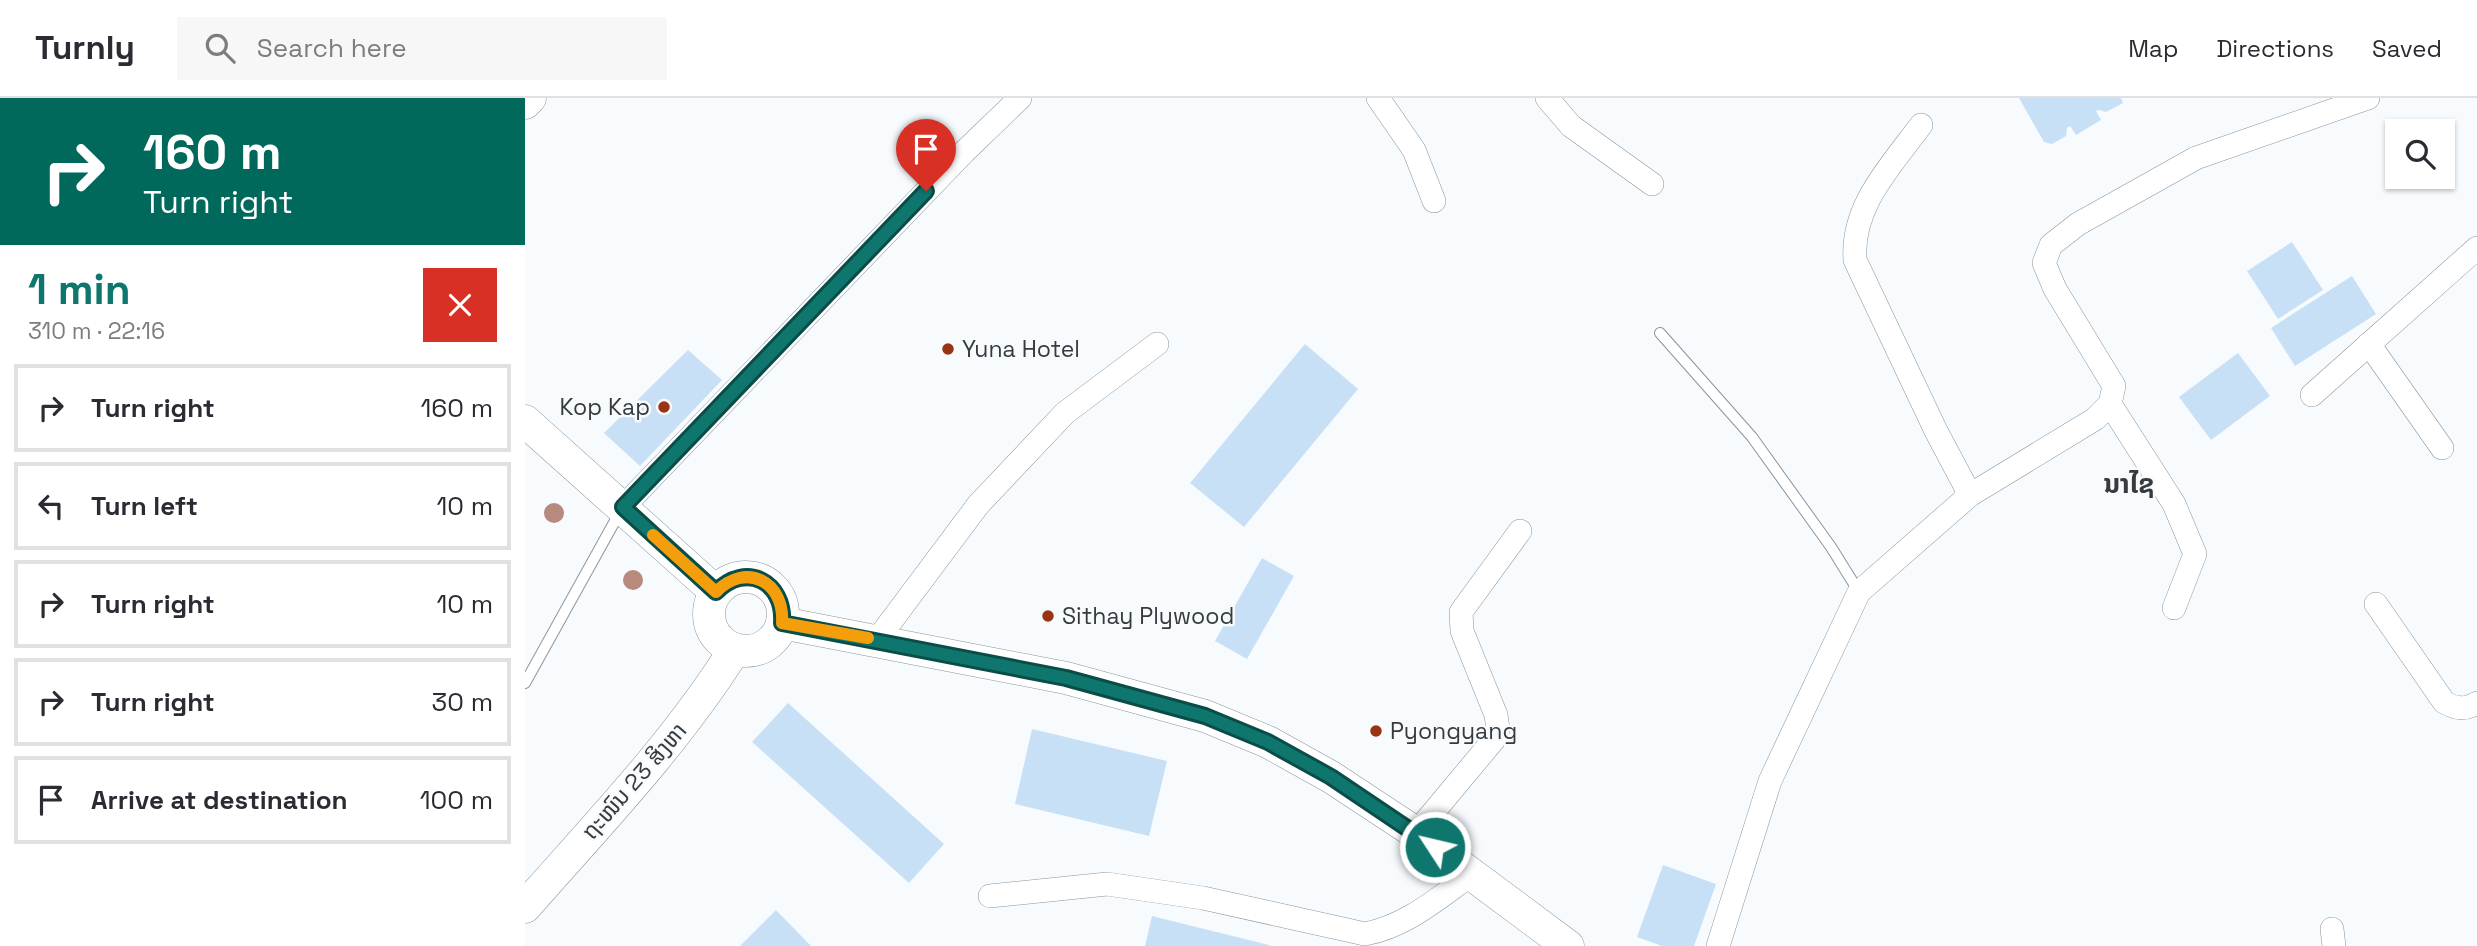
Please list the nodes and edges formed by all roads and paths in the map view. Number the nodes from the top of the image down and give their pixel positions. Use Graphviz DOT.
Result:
graph roads {
  1 [pos="530,98"];
  2 [pos="1020,98"];
  3 [pos="1378,98"];
  4 [pos="1547,98"];
  5 [pos="2368,98"];
  6 [pos="525,103"];
  7 [pos="1921,125"];
  8 [pos="1651,184"];
  9 [pos="1434,201"];
  10 [pos="2477,248"];
  11 [pos="1660,333"];
  12 [pos="1157,344"];
  13 [pos="2369,344"];
  14 [pos="2312,395"];
  15 [pos="2110,404"];
  16 [pos="525,421"];
  17 [pos="2442,448"];
  18 [pos="1971,495"];
  19 [pos="623,507"];
  20 [pos="1520,531"];
  21 [pos="716,592"];
  22 [pos="1859,592"];
  23 [pos="2376,604"];
  24 [pos="2174,608"];
  25 [pos="782,623"];
  26 [pos="877,640"];
  27 [pos="735,649"];
  28 [pos="525,683"];
  29 [pos="2477,703"];
  30 [pos="1416,834"];
  31 [pos="1472,874"];
  32 [pos="990,896"];
  33 [pos="525,907"];
  34 [pos="1568,946"];
  35 [pos="1718,946"];
  1 -- 6 [label="street"];
  2 -- 19 [label="street"];
  3 -- 9 [label="street"];
  4 -- 8 [label="street"];
  5 -- 15 [label="street"];
  7 -- 18 [label="street"];
  10 -- 13 [label="street"];
  11 -- 22 [label="lane"];
  12 -- 26 [label="street"];
  13 -- 14 [label="street"];
  13 -- 17 [label="street"];
  15 -- 18 [label="street"];
  15 -- 24 [label="street"];
  16 -- 19 [label="street"];
  18 -- 22 [label="street"];
  19 -- 21 [label="street"];
  19 -- 28 [label="lane"];
  20 -- 30 [label="street"];
  21 -- 25 [label="street"];
  21 -- 27 [label="street"];
  22 -- 35 [label="street"];
  23 -- 29 [label="street"];
  25 -- 26 [label="street"];
  25 -- 27 [label="street"];
  26 -- 30 [label="street"];
  27 -- 33 [label="street, ຖະໜົນ 23 ສິງຫາ"];
  30 -- 31 [label="street"];
  31 -- 32 [label="street"];
  31 -- 34 [label="street"];
}
